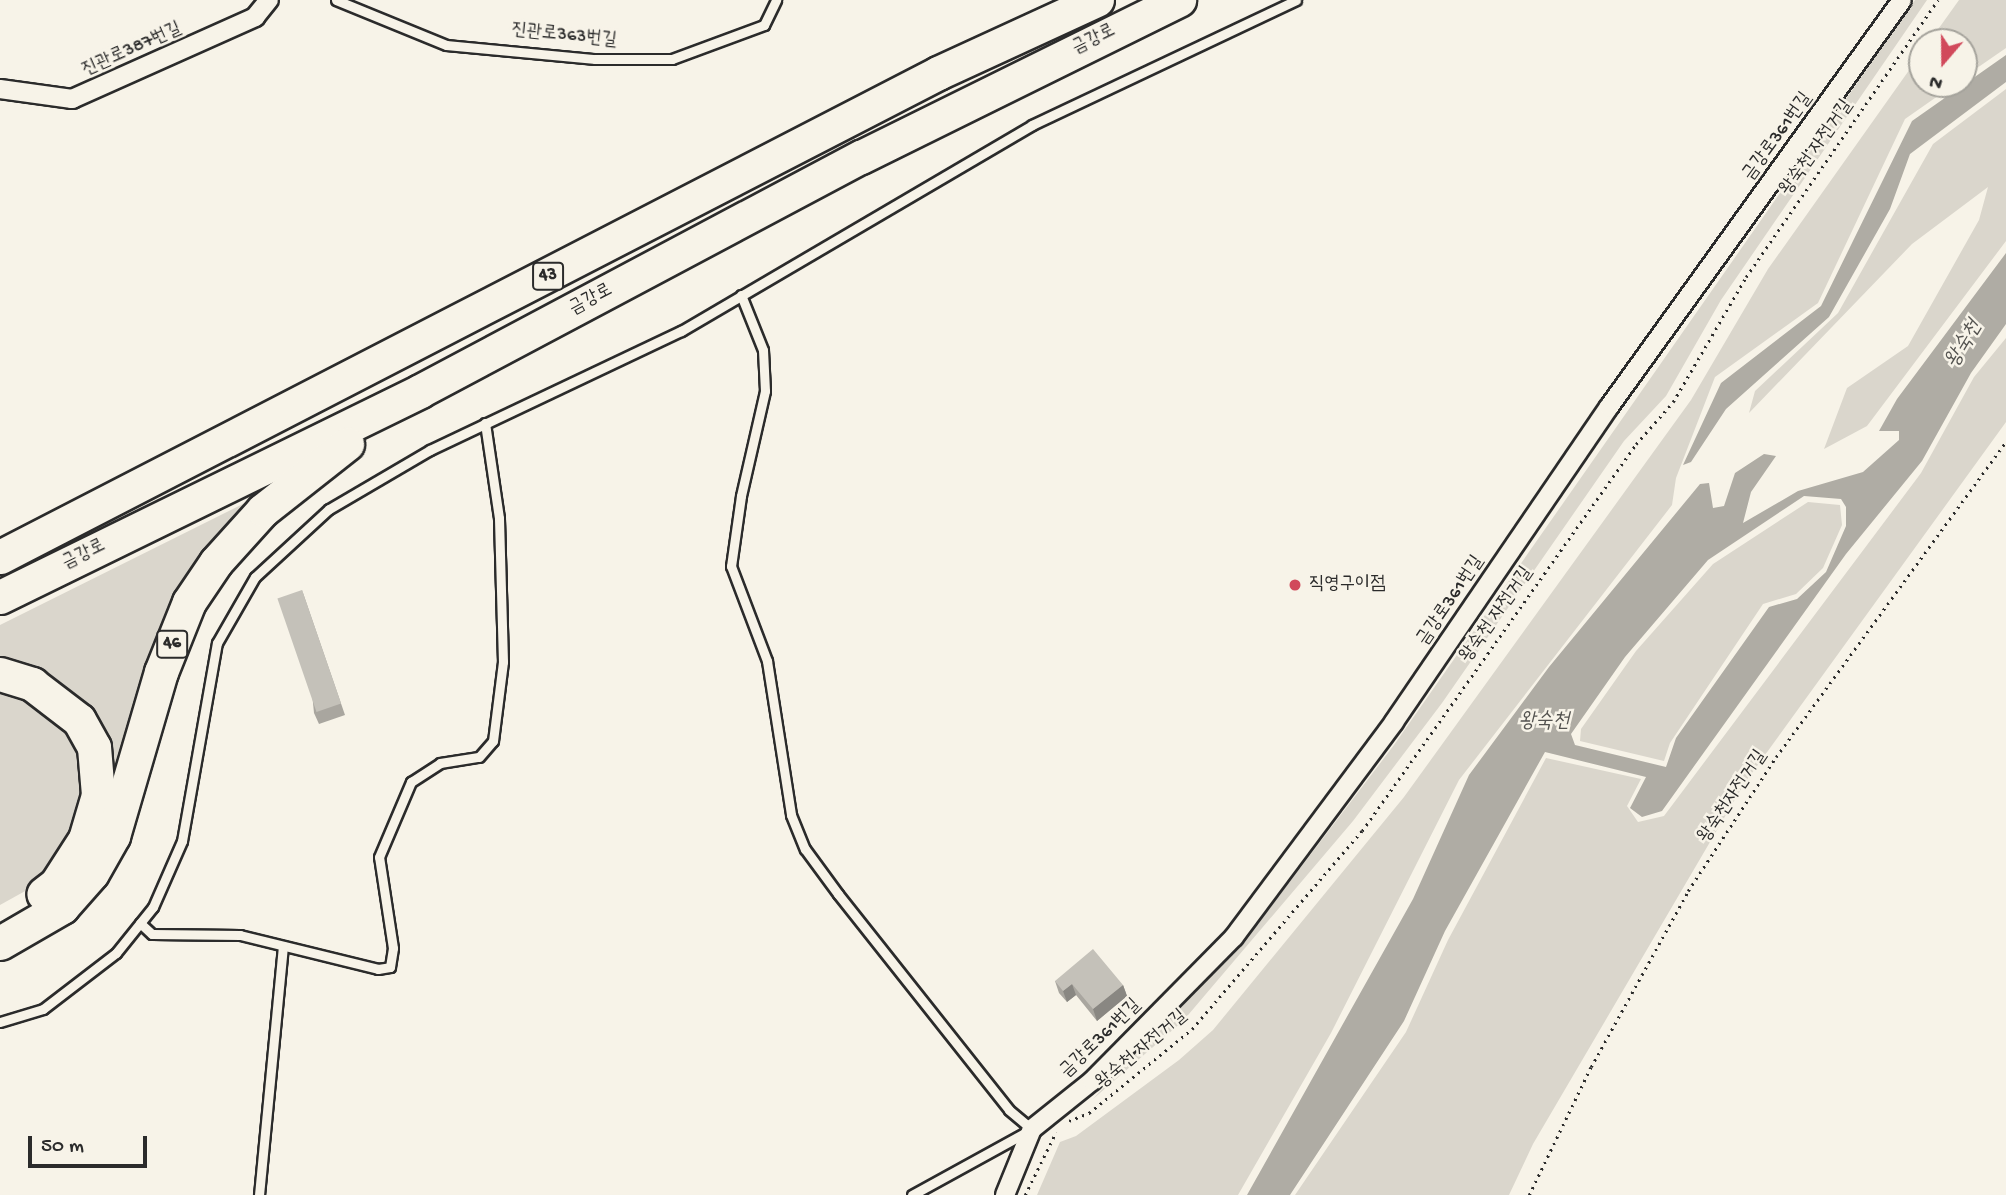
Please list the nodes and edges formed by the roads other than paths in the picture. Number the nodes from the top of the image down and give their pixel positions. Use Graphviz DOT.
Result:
graph roads {
  1 [pos="269,0"];
  2 [pos="336,0"];
  3 [pos="776,0"];
  4 [pos="1097,0"];
  5 [pos="1179,0"];
  6 [pos="1296,0"];
  7 [pos="1902,0"];
  8 [pos="0,89"];
  9 [pos="741,295"];
  10 [pos="420,391"];
  11 [pos="485,424"];
  12 [pos="0,557"];
  13 [pos="0,597"];
  14 [pos="0,674"];
  15 [pos="140,923"];
  16 [pos="0,925"];
  17 [pos="0,943"];
  18 [pos="283,946"];
  19 [pos="0,1022"];
  20 [pos="1031,1129"];
  21 [pos="258,1195"];
  22 [pos="912,1195"];
  23 [pos="1006,1195"];
  1 -- 8 [label="street, 진관로387번길"];
  2 -- 3 [label="lane, 진관로363번길"];
  4 -- 12 [label="highway, 금강로 / 43"];
  5 -- 10 [label="highway, 금강로 / 43"];
  6 -- 9 [label="lane"];
  7 -- 20 [label="street, 금강로361번길"];
  9 -- 11 [label="lane"];
  9 -- 20 [label="lane"];
  10 -- 13 [label="highway, 금강로 / 43"];
  10 -- 17 [label="highway, 46"];
  11 -- 15 [label="lane"];
  11 -- 18 [label="lane"];
  14 -- 16 [label="highway"];
  15 -- 18 [label="lane"];
  15 -- 19 [label="lane"];
  18 -- 21 [label="lane"];
  20 -- 22 [label="lane"];
  20 -- 23 [label="street"];
}
